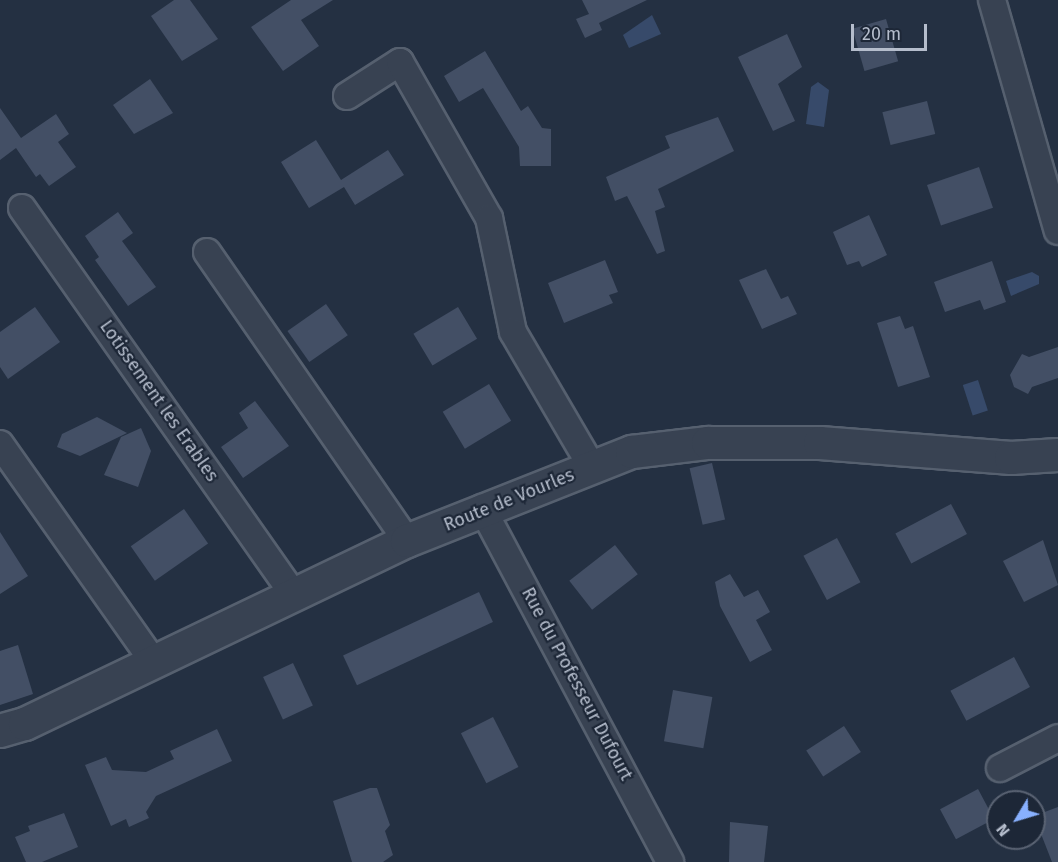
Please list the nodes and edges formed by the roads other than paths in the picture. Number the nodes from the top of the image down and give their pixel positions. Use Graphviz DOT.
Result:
graph roads {
  1 [pos="992,0"];
  2 [pos="347,96"];
  3 [pos="22,208"];
  4 [pos="1058,231"];
  5 [pos="207,252"];
  6 [pos="0,444"];
  7 [pos="1058,456"];
  8 [pos="592,467"];
  9 [pos="483,508"];
  10 [pos="407,541"];
  11 [pos="294,595"];
  12 [pos="154,662"];
  13 [pos="0,731"];
  14 [pos="1058,738"];
  15 [pos="1000,768"];
  16 [pos="670,862"];
  1 -- 4 [label="street"];
  2 -- 8 [label="street"];
  3 -- 11 [label="street, Lotissement les Erables"];
  5 -- 10 [label="street"];
  6 -- 12 [label="street"];
  7 -- 8 [label="street, Route de Vourles"];
  8 -- 9 [label="street, Route de Vourles"];
  9 -- 10 [label="street, Route de Vourles"];
  9 -- 16 [label="street, Rue du Professeur Dufourt"];
  10 -- 11 [label="street, Route de Vourles"];
  11 -- 12 [label="street, Route de Vourles"];
  12 -- 13 [label="street, Route de Vourles"];
  14 -- 15 [label="street"];
}
